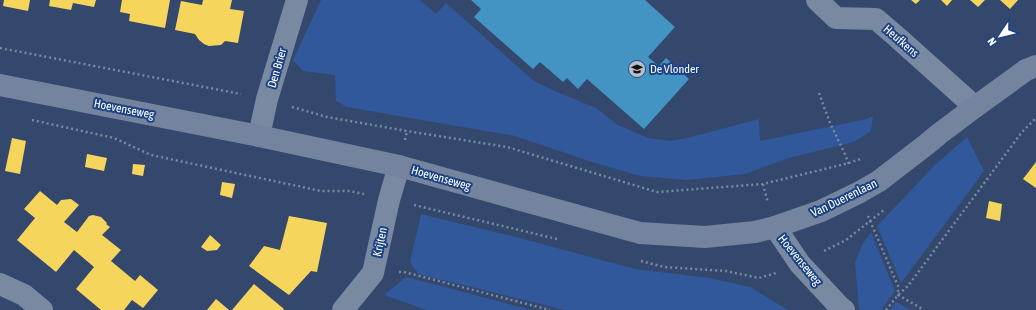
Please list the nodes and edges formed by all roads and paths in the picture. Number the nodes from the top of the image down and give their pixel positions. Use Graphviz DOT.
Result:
graph roads {
  1 [pos="297,0"];
  2 [pos="816,0"];
  3 [pos="0,48"];
  4 [pos="1036,66"];
  5 [pos="0,85"];
  6 [pos="267,99"];
  7 [pos="975,107"];
  8 [pos="1036,118"];
  9 [pos="30,120"];
  10 [pos="259,136"];
  11 [pos="867,156"];
  12 [pos="398,166"];
  13 [pos="389,200"];
  14 [pos="775,227"];
  15 [pos="373,273"];
  16 [pos="0,284"];
  17 [pos="42,310"];
  18 [pos="342,310"];
  19 [pos="550,310"];
  20 [pos="844,310"];
  21 [pos="886,310"];
  1 -- 6 [label="street, Den Brier"];
  2 -- 7 [label="street, Heufkens"];
  3 -- 6 [label="path"];
  4 -- 7 [label="street, Van Duerenlaan"];
  5 -- 10 [label="street, Hoevenseweg"];
  6 -- 10 [label="street, Den Brier"];
  6 -- 11 [label="path"];
  7 -- 14 [label="street, Van Duerenlaan"];
  8 -- 21 [label="path"];
  9 -- 13 [label="path"];
  10 -- 12 [label="street, Hoevenseweg"];
  12 -- 13 [label="street, Krijten"];
  12 -- 14 [label="street, Hoevenseweg"];
  13 -- 15 [label="street, Krijten"];
  14 -- 20 [label="street, Hoevenseweg"];
  15 -- 18 [label="street, Krijten"];
  15 -- 19 [label="path"];
  16 -- 17 [label="street"];
}
